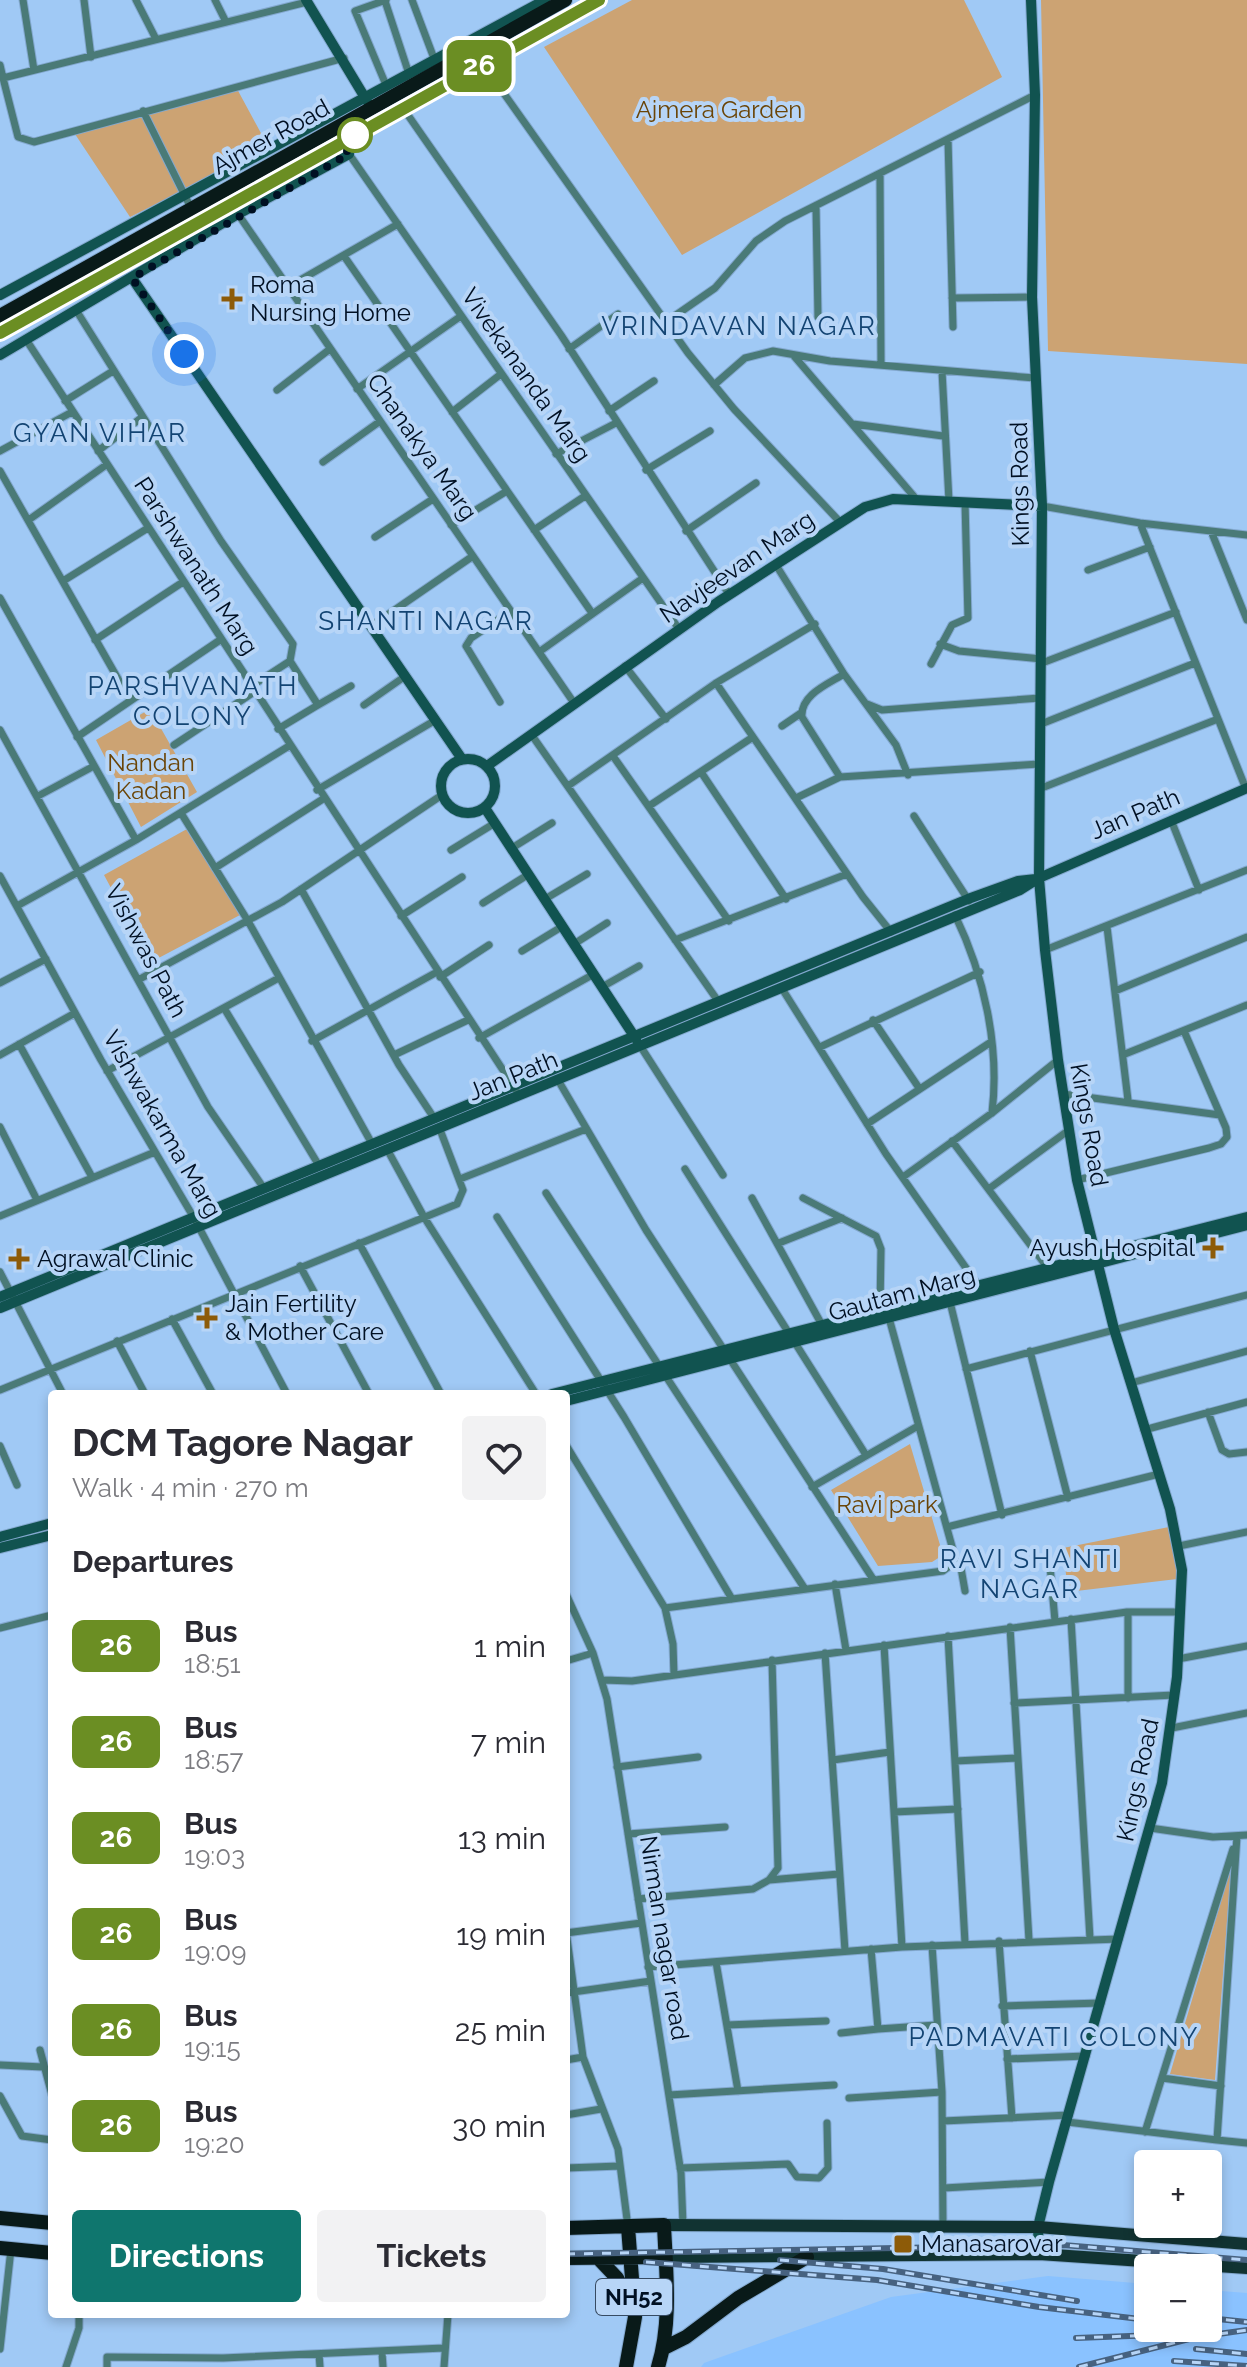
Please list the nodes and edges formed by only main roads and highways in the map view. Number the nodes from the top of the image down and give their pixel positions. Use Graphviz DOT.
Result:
graph roads {
  1 [pos="565,0"];
  2 [pos="599,0"];
  3 [pos="0,316"];
  4 [pos="0,333"];
  5 [pos="0,2218"];
  6 [pos="48,2223"];
  7 [pos="664,2225"];
  8 [pos="628,2227"];
  9 [pos="570,2228"];
  10 [pos="1247,2244"];
  11 [pos="5,2248"];
  12 [pos="48,2253"];
  13 [pos="665,2257"];
  14 [pos="807,2257"];
  15 [pos="570,2258"];
  16 [pos="598,2258"];
  17 [pos="630,2258"];
  18 [pos="1247,2268"];
  19 [pos="635,2317"];
  20 [pos="664,2348"];
  21 [pos="626,2367"];
  22 [pos="658,2367"];
  1 -- 3 [label="highway, Ajmer Road"];
  2 -- 4 [label="highway, Ajmer Road"];
  5 -- 6 [label="highway"];
  7 -- 8 [label="highway"];
  7 -- 10 [label="main road"];
  7 -- 13 [label="highway, NH52"];
  8 -- 9 [label="highway"];
  8 -- 17 [label="highway, NH52"];
  11 -- 12 [label="highway"];
  13 -- 14 [label="main road"];
  13 -- 17 [label="highway, NH52"];
  13 -- 20 [label="highway, NH52"];
  14 -- 18 [label="main road"];
  14 -- 20 [label="highway"];
  15 -- 16 [label="highway, NH52"];
  16 -- 17 [label="highway, NH52"];
  16 -- 19 [label="highway"];
  17 -- 19 [label="highway, NH52"];
  19 -- 21 [label="highway, NH52"];
  20 -- 22 [label="highway, NH52"];
}
